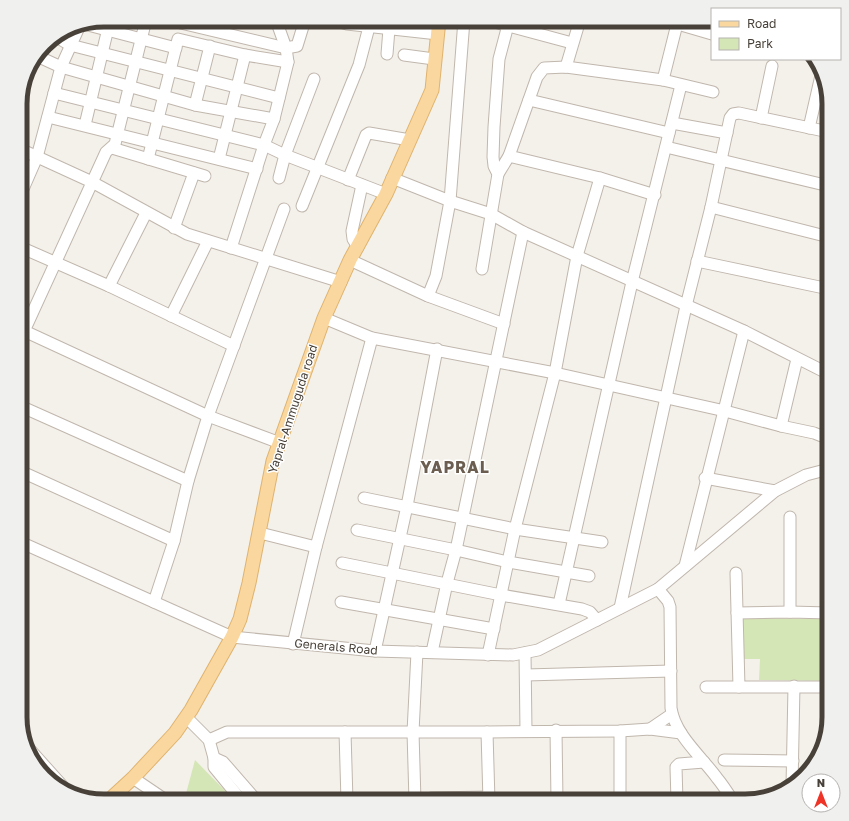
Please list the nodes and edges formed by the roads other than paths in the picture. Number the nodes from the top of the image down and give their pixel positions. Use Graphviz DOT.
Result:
graph roads {
  1 [pos="109,27"];
  2 [pos="112,27"];
  3 [pos="144,27"];
  4 [pos="185,27"];
  5 [pos="203,27"];
  6 [pos="278,27"];
  7 [pos="303,27"];
  8 [pos="369,27"];
  9 [pos="438,27"];
  10 [pos="463,27"];
  11 [pos="503,27"];
  12 [pos="534,27"];
  13 [pos="578,27"];
  14 [pos="677,27"];
  15 [pos="692,27"];
  16 [pos="389,29"];
  17 [pos="76,32"];
  18 [pos="438,34"];
  19 [pos="711,34"];
  20 [pos="142,38"];
  21 [pos="62,40"];
  22 [pos="572,43"];
  23 [pos="180,44"];
  24 [pos="70,45"];
  25 [pos="210,46"];
  26 [pos="286,48"];
  27 [pos="102,53"];
  28 [pos="387,54"];
  29 [pos="245,55"];
  30 [pos="404,55"];
  31 [pos="42,58"];
  32 [pos="434,59"];
  33 [pos="136,62"];
  34 [pos="288,62"];
  35 [pos="772,66"];
  36 [pos="61,67"];
  37 [pos="566,67"];
  38 [pos="171,70"];
  39 [pos="96,77"];
  40 [pos="201,78"];
  41 [pos="314,79"];
  42 [pos="663,80"];
  43 [pos="819,83"];
  44 [pos="681,85"];
  45 [pos="130,86"];
  46 [pos="237,88"];
  47 [pos="713,92"];
  48 [pos="54,93"];
  49 [pos="164,96"];
  50 [pos="279,98"];
  51 [pos="529,100"];
  52 [pos="90,102"];
  53 [pos="195,105"];
  54 [pos="124,110"];
  55 [pos="231,112"];
  56 [pos="48,117"];
  57 [pos="761,118"];
  58 [pos="159,119"];
  59 [pos="274,119"];
  60 [pos="85,125"];
  61 [pos="671,128"];
  62 [pos="809,128"];
  63 [pos="822,131"];
  64 [pos="727,132"];
  65 [pos="118,133"];
  66 [pos="225,135"];
  67 [pos="410,140"];
  68 [pos="153,142"];
  69 [pos="264,145"];
  70 [pos="666,147"];
  71 [pos="112,148"];
  72 [pos="27,153"];
  73 [pos="285,155"];
  74 [pos="509,156"];
  75 [pos="37,157"];
  76 [pos="148,159"];
  77 [pos="219,159"];
  78 [pos="721,160"];
  79 [pos="316,168"];
  80 [pos="257,169"];
  81 [pos="498,174"];
  82 [pos="279,178"];
  83 [pos="392,178"];
  84 [pos="600,178"];
  85 [pos="27,180"];
  86 [pos="348,180"];
  87 [pos="92,182"];
  88 [pos="822,184"];
  89 [pos="362,185"];
  90 [pos="386,194"];
  91 [pos="655,195"];
  92 [pos="450,201"];
  93 [pos="302,206"];
  94 [pos="711,207"];
  95 [pos="284,209"];
  96 [pos="146,213"];
  97 [pos="491,214"];
  98 [pos="174,228"];
  99 [pos="523,232"];
  100 [pos="822,235"];
  101 [pos="208,241"];
  102 [pos="358,247"];
  103 [pos="231,248"];
  104 [pos="27,250"];
  105 [pos="577,256"];
  106 [pos="266,259"];
  107 [pos="350,260"];
  108 [pos="697,260"];
  109 [pos="55,263"];
  110 [pos="482,269"];
  111 [pos="341,282"];
  112 [pos="632,282"];
  113 [pos="110,286"];
  114 [pos="822,287"];
  115 [pos="428,296"];
  116 [pos="686,306"];
  117 [pos="171,316"];
  118 [pos="324,318"];
  119 [pos="27,321"];
  120 [pos="504,324"];
  121 [pos="744,331"];
  122 [pos="27,336"];
  123 [pos="372,338"];
  124 [pos="234,346"];
  125 [pos="437,349"];
  126 [pos="797,359"];
  127 [pos="496,362"];
  128 [pos="822,372"];
  129 [pos="555,373"];
  130 [pos="608,386"];
  131 [pos="666,399"];
  132 [pos="27,409"];
  133 [pos="725,411"];
  134 [pos="208,416"];
  135 [pos="780,426"];
  136 [pos="822,436"];
  137 [pos="280,443"];
  138 [pos="822,472"];
  139 [pos="27,474"];
  140 [pos="706,478"];
  141 [pos="188,481"];
  142 [pos="775,491"];
  143 [pos="364,498"];
  144 [pos="407,506"];
  145 [pos="790,517"];
  146 [pos="463,518"];
  147 [pos="515,529"];
  148 [pos="357,530"];
  149 [pos="260,533"];
  150 [pos="573,537"];
  151 [pos="400,538"];
  152 [pos="174,541"];
  153 [pos="602,542"];
  154 [pos="27,545"];
  155 [pos="316,547"];
  156 [pos="456,550"];
  157 [pos="508,562"];
  158 [pos="342,563"];
  159 [pos="685,566"];
  160 [pos="566,572"];
  161 [pos="736,573"];
  162 [pos="392,574"];
  163 [pos="589,576"];
  164 [pos="447,583"];
  165 [pos="658,589"];
  166 [pos="501,595"];
  167 [pos="154,602"];
  168 [pos="340,602"];
  169 [pos="559,604"];
  170 [pos="620,608"];
  171 [pos="383,610"];
  172 [pos="790,612"];
  173 [pos="737,613"];
  174 [pos="822,613"];
  175 [pos="439,618"];
  176 [pos="597,620"];
  177 [pos="494,629"];
  178 [pos="232,637"];
  179 [pos="293,644"];
  180 [pos="375,651"];
  181 [pos="417,652"];
  182 [pos="432,652"];
  183 [pos="525,653"];
  184 [pos="488,655"];
  185 [pos="671,672"];
  186 [pos="526,675"];
  187 [pos="794,686"];
  188 [pos="706,687"];
  189 [pos="739,687"];
  190 [pos="822,687"];
  191 [pos="672,714"];
  192 [pos="186,717"];
  193 [pos="650,729"];
  194 [pos="556,730"];
  195 [pos="526,731"];
  196 [pos="620,731"];
  197 [pos="345,732"];
  198 [pos="413,732"];
  199 [pos="487,732"];
  200 [pos="681,734"];
  201 [pos="209,740"];
  202 [pos="214,758"];
  203 [pos="724,760"];
  204 [pos="793,761"];
  205 [pos="704,762"];
  206 [pos="43,765"];
  207 [pos="51,773"];
  208 [pos="133,778"];
  209 [pos="792,778"];
  210 [pos="116,794"];
  211 [pos="157,794"];
  212 [pos="236,794"];
  213 [pos="251,794"];
  214 [pos="347,794"];
  215 [pos="415,794"];
  216 [pos="486,794"];
  217 [pos="557,794"];
  218 [pos="620,794"];
  219 [pos="677,794"];
  220 [pos="728,794"];
  1 -- 27 [label="street"];
  2 -- 20 [label="street"];
  3 -- 20 [label="street"];
  4 -- 23 [label="street"];
  5 -- 26 [label="street"];
  6 -- 26 [label="street"];
  7 -- 26 [label="street"];
  8 -- 16 [label="street"];
  8 -- 79 [label="street"];
  9 -- 18 [label="main road, Yapral-Ammuguda road"];
  10 -- 92 [label="street"];
  11 -- 81 [label="street"];
  12 -- 22 [label="street"];
  13 -- 22 [label="street"];
  14 -- 42 [label="street"];
  15 -- 19 [label="street"];
  16 -- 18 [label="street"];
  16 -- 28 [label="street"];
  17 -- 24 [label="street"];
  18 -- 32 [label="main road, Yapral-Ammuguda road"];
  20 -- 23 [label="street"];
  20 -- 33 [label="street"];
  21 -- 24 [label="street"];
  22 -- 37 [label="street"];
  23 -- 25 [label="street"];
  23 -- 38 [label="street"];
  24 -- 27 [label="street"];
  24 -- 36 [label="street"];
  25 -- 29 [label="street"];
  25 -- 40 [label="street"];
  26 -- 34 [label="street"];
  27 -- 33 [label="street"];
  27 -- 39 [label="street"];
  29 -- 34 [label="street"];
  29 -- 46 [label="street"];
  30 -- 32 [label="street"];
  31 -- 36 [label="street"];
  32 -- 67 [label="main road, Yapral-Ammuguda road"];
  33 -- 38 [label="street"];
  33 -- 45 [label="street"];
  34 -- 50 [label="street"];
  35 -- 57 [label="street"];
  36 -- 39 [label="street"];
  36 -- 48 [label="street"];
  37 -- 42 [label="street"];
  37 -- 51 [label="street"];
  38 -- 40 [label="street"];
  38 -- 49 [label="street"];
  39 -- 45 [label="street"];
  39 -- 52 [label="street"];
  40 -- 46 [label="street"];
  40 -- 53 [label="street"];
  41 -- 73 [label="street"];
  42 -- 44 [label="street"];
  43 -- 62 [label="street"];
  44 -- 47 [label="street"];
  44 -- 61 [label="street"];
  45 -- 49 [label="street"];
  45 -- 54 [label="street"];
  46 -- 50 [label="street"];
  46 -- 55 [label="street"];
  48 -- 52 [label="street"];
  48 -- 56 [label="street"];
  49 -- 53 [label="street"];
  49 -- 58 [label="street"];
  50 -- 59 [label="street"];
  51 -- 61 [label="street"];
  51 -- 74 [label="street"];
  52 -- 54 [label="street"];
  52 -- 60 [label="street"];
  53 -- 55 [label="street"];
  54 -- 58 [label="street"];
  54 -- 65 [label="street"];
  55 -- 59 [label="street"];
  55 -- 66 [label="street"];
  56 -- 60 [label="street"];
  56 -- 75 [label="street"];
  57 -- 62 [label="street"];
  57 -- 64 [label="street"];
  58 -- 66 [label="street"];
  58 -- 68 [label="street"];
  59 -- 69 [label="street"];
  60 -- 65 [label="street"];
  61 -- 64 [label="street"];
  61 -- 70 [label="street"];
  62 -- 63 [label="street"];
  64 -- 78 [label="street"];
  65 -- 68 [label="street"];
  65 -- 71 [label="street"];
  66 -- 69 [label="street"];
  66 -- 77 [label="street"];
  67 -- 83 [label="main road, Yapral-Ammuguda road"];
  67 -- 86 [label="street"];
  68 -- 76 [label="street"];
  68 -- 77 [label="street"];
  69 -- 73 [label="street"];
  69 -- 80 [label="street"];
  70 -- 78 [label="street"];
  70 -- 91 [label="street"];
  71 -- 76 [label="street"];
  71 -- 87 [label="street"];
  72 -- 75 [label="street"];
  73 -- 79 [label="street"];
  73 -- 82 [label="street"];
  74 -- 81 [label="street"];
  74 -- 84 [label="street"];
  75 -- 85 [label="street"];
  75 -- 87 [label="street"];
  76 -- 98 [label="street"];
  77 -- 80 [label="street"];
  78 -- 88 [label="street"];
  78 -- 94 [label="street"];
  79 -- 86 [label="street"];
  79 -- 93 [label="street"];
  80 -- 103 [label="street"];
  81 -- 97 [label="street"];
  83 -- 90 [label="main road, Yapral-Ammuguda road"];
  83 -- 92 [label="street"];
  84 -- 91 [label="street"];
  84 -- 105 [label="street"];
  86 -- 89 [label="street"];
  87 -- 96 [label="street"];
  87 -- 109 [label="street"];
  89 -- 90 [label="street"];
  89 -- 102 [label="street"];
  90 -- 102 [label="main road, Yapral-Ammuguda road"];
  91 -- 112 [label="street"];
  92 -- 97 [label="street"];
  92 -- 115 [label="street"];
  94 -- 100 [label="street"];
  94 -- 108 [label="street"];
  95 -- 106 [label="street"];
  96 -- 98 [label="street"];
  96 -- 113 [label="street"];
  97 -- 99 [label="street"];
  97 -- 110 [label="street"];
  98 -- 101 [label="street"];
  99 -- 105 [label="street"];
  99 -- 120 [label="street"];
  101 -- 103 [label="street"];
  101 -- 117 [label="street"];
  102 -- 107 [label="main road, Yapral-Ammuguda road"];
  103 -- 106 [label="street"];
  104 -- 109 [label="street"];
  105 -- 112 [label="street"];
  105 -- 129 [label="street"];
  106 -- 111 [label="street"];
  106 -- 124 [label="street"];
  107 -- 111 [label="main road, Yapral-Ammuguda road"];
  107 -- 115 [label="street"];
  108 -- 114 [label="street"];
  108 -- 116 [label="street"];
  109 -- 113 [label="street"];
  109 -- 119 [label="street"];
  111 -- 118 [label="main road, Yapral-Ammuguda road"];
  112 -- 116 [label="street"];
  112 -- 130 [label="street"];
  113 -- 117 [label="street"];
  115 -- 120 [label="street"];
  116 -- 121 [label="street"];
  116 -- 131 [label="street"];
  117 -- 124 [label="street"];
  118 -- 123 [label="street"];
  118 -- 137 [label="main road, Yapral-Ammuguda road"];
  120 -- 127 [label="street"];
  121 -- 126 [label="street"];
  121 -- 133 [label="street"];
  122 -- 134 [label="street"];
  123 -- 125 [label="street"];
  123 -- 155 [label="street"];
  124 -- 134 [label="street"];
  125 -- 127 [label="street"];
  125 -- 144 [label="street"];
  126 -- 128 [label="street"];
  126 -- 135 [label="street"];
  127 -- 129 [label="street"];
  127 -- 146 [label="street"];
  129 -- 130 [label="street"];
  129 -- 147 [label="street"];
  130 -- 131 [label="street"];
  130 -- 150 [label="street"];
  131 -- 133 [label="street"];
  131 -- 170 [label="street"];
  132 -- 141 [label="street"];
  133 -- 135 [label="street"];
  133 -- 140 [label="street"];
  134 -- 137 [label="street"];
  134 -- 141 [label="street"];
  135 -- 136 [label="street"];
  137 -- 149 [label="main road, Yapral-Ammuguda road"];
  138 -- 142 [label="street, Generals Road"];
  139 -- 152 [label="street"];
  140 -- 142 [label="street"];
  140 -- 159 [label="street"];
  141 -- 152 [label="street"];
  142 -- 159 [label="street, Generals Road"];
  143 -- 144 [label="street"];
  144 -- 146 [label="street"];
  144 -- 151 [label="street"];
  145 -- 172 [label="street"];
  146 -- 147 [label="street"];
  146 -- 156 [label="street"];
  147 -- 150 [label="street"];
  147 -- 157 [label="street"];
  148 -- 151 [label="street"];
  149 -- 155 [label="street"];
  149 -- 178 [label="main road, Yapral-Ammuguda road"];
  150 -- 153 [label="street"];
  150 -- 160 [label="street"];
  151 -- 156 [label="street"];
  151 -- 162 [label="street"];
  152 -- 167 [label="street"];
  154 -- 167 [label="street, Generals Road"];
  155 -- 179 [label="street"];
  156 -- 157 [label="street"];
  156 -- 164 [label="street"];
  157 -- 160 [label="street"];
  157 -- 166 [label="street"];
  158 -- 162 [label="street"];
  159 -- 165 [label="street, Generals Road"];
  160 -- 163 [label="street"];
  160 -- 169 [label="street"];
  161 -- 173 [label="street"];
  162 -- 164 [label="street"];
  162 -- 171 [label="street"];
  164 -- 166 [label="street"];
  164 -- 175 [label="street"];
  165 -- 170 [label="street, Generals Road"];
  165 -- 185 [label="street"];
  166 -- 169 [label="street"];
  166 -- 177 [label="street"];
  167 -- 178 [label="street, Generals Road"];
  168 -- 171 [label="street"];
  169 -- 176 [label="street"];
  170 -- 176 [label="street, Generals Road"];
  171 -- 175 [label="street"];
  171 -- 180 [label="street"];
  172 -- 173 [label="street"];
  172 -- 174 [label="street"];
  173 -- 189 [label="street"];
  175 -- 177 [label="street"];
  175 -- 182 [label="street"];
  176 -- 183 [label="street, Generals Road"];
  177 -- 184 [label="street"];
  178 -- 179 [label="street, Generals Road"];
  178 -- 192 [label="main road, Yapral-Ammuguda road"];
  179 -- 180 [label="street, Generals Road"];
  180 -- 181 [label="street, Generals Road"];
  181 -- 182 [label="street, Generals Road"];
  181 -- 198 [label="street"];
  182 -- 184 [label="street, Generals Road"];
  183 -- 184 [label="street, Generals Road"];
  183 -- 186 [label="street"];
  185 -- 186 [label="street"];
  185 -- 191 [label="street"];
  186 -- 195 [label="street"];
  187 -- 189 [label="street"];
  187 -- 190 [label="street"];
  187 -- 204 [label="street"];
  188 -- 189 [label="street"];
  191 -- 193 [label="street"];
  191 -- 200 [label="street"];
  192 -- 201 [label="street"];
  192 -- 208 [label="main road, Yapral-Ammuguda road"];
  193 -- 196 [label="street"];
  193 -- 200 [label="street"];
  194 -- 195 [label="street"];
  194 -- 196 [label="street"];
  194 -- 217 [label="street"];
  195 -- 199 [label="street"];
  196 -- 218 [label="street"];
  197 -- 198 [label="street"];
  197 -- 201 [label="street"];
  197 -- 214 [label="street"];
  198 -- 199 [label="street"];
  198 -- 215 [label="street"];
  199 -- 216 [label="street"];
  200 -- 205 [label="street"];
  201 -- 202 [label="street"];
  202 -- 212 [label="street"];
  202 -- 213 [label="street"];
  203 -- 204 [label="street"];
  204 -- 209 [label="street"];
  205 -- 219 [label="street"];
  205 -- 220 [label="street"];
  206 -- 207 [label="street"];
  208 -- 210 [label="main road, Yapral-Ammuguda road"];
  208 -- 211 [label="street"];
}
